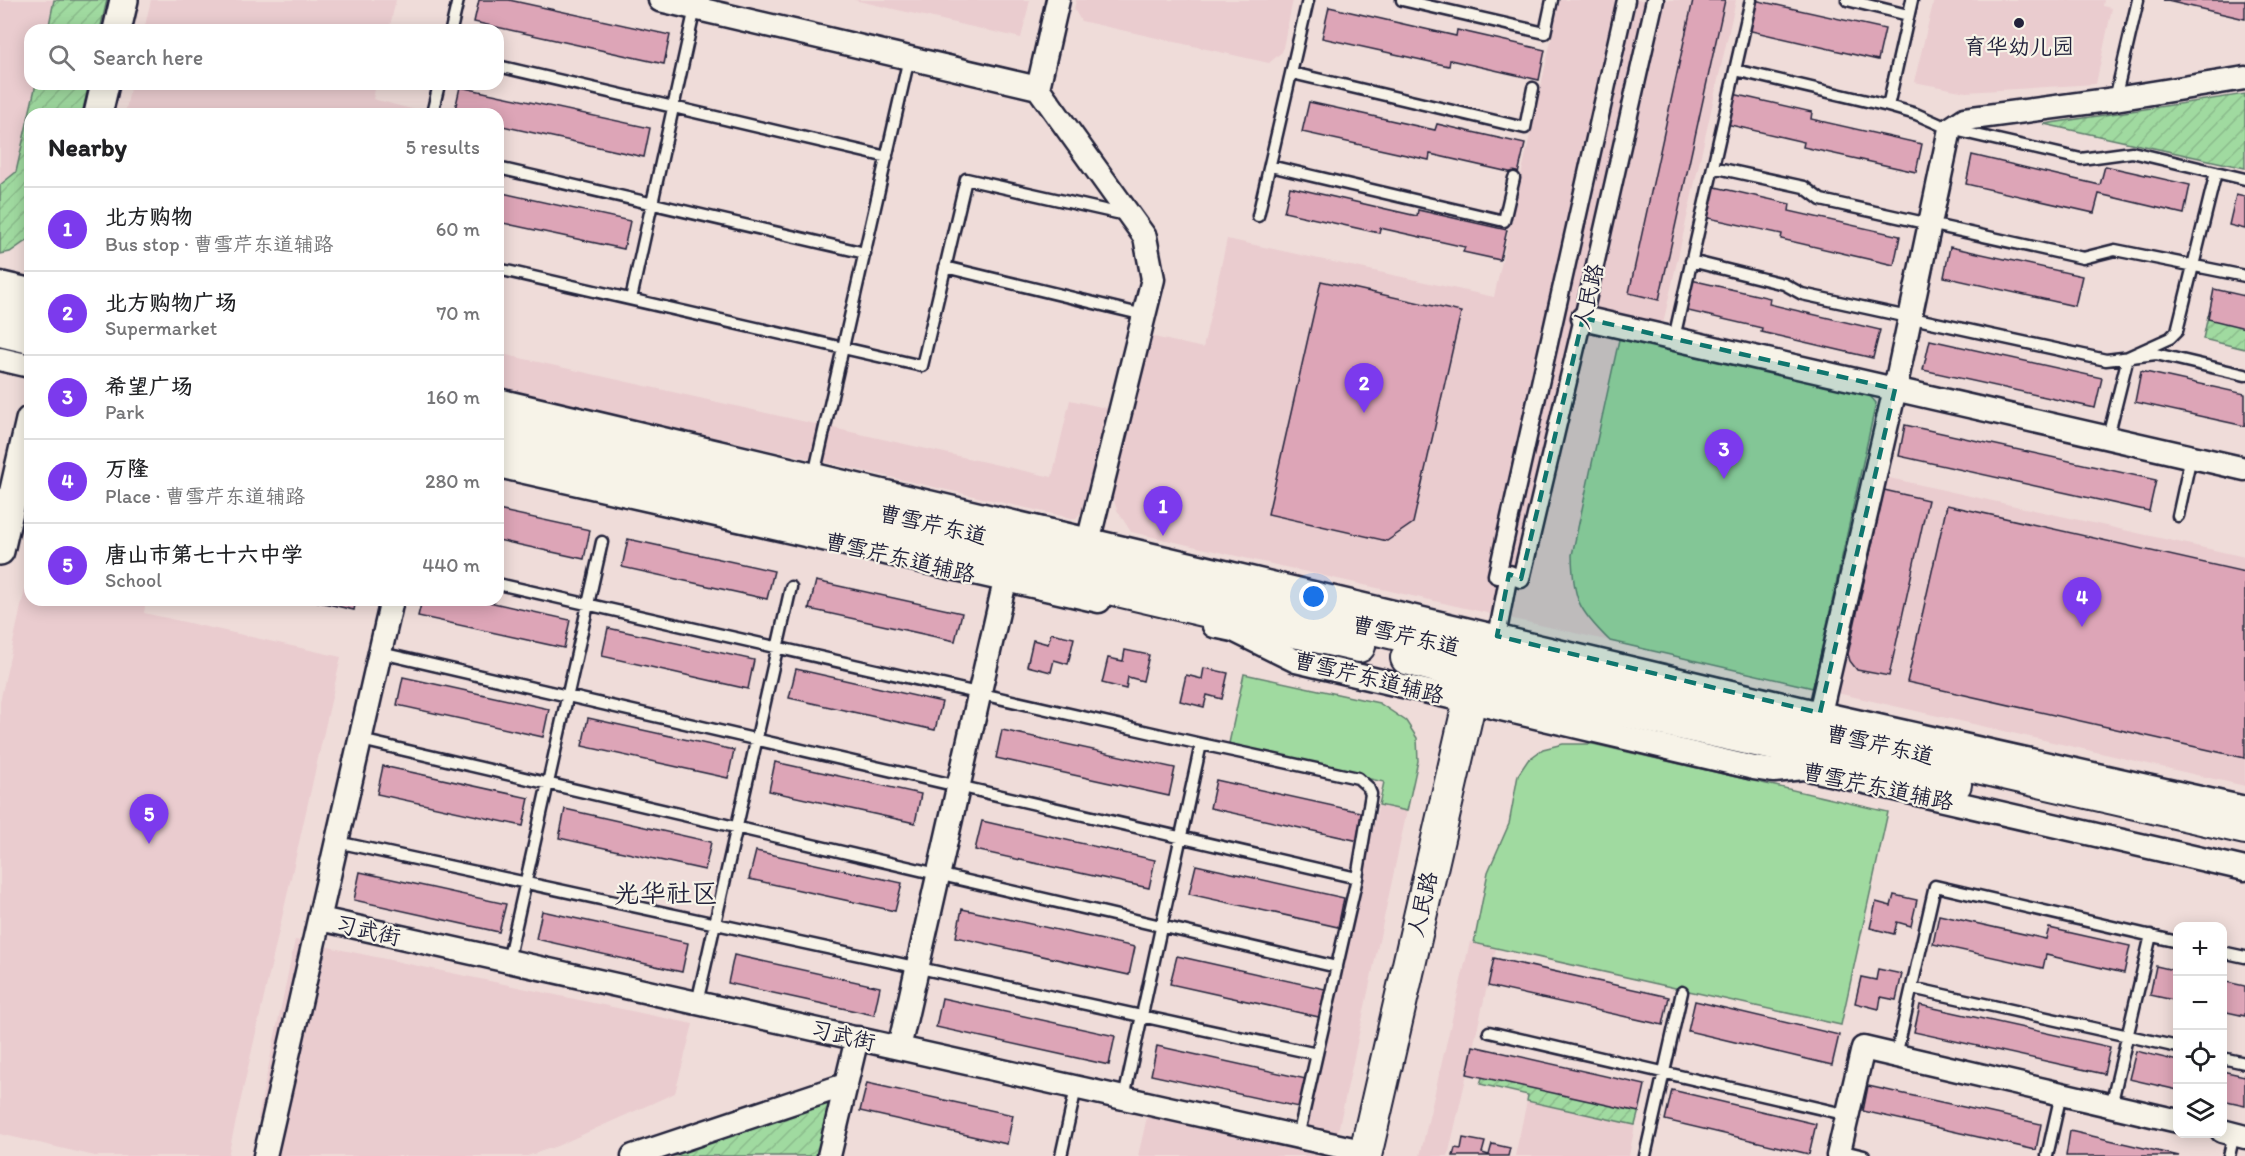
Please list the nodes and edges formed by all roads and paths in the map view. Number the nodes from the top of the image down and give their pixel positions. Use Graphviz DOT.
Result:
graph roads {
  1 [pos="124,0"];
  2 [pos="458,0"];
  3 [pos="660,0"];
  4 [pos="1058,0"];
  5 [pos="1308,0"];
  6 [pos="1402,0"];
  7 [pos="1552,0"];
  8 [pos="1626,0"];
  9 [pos="1654,0"];
  10 [pos="1751,0"];
  11 [pos="1847,0"];
  12 [pos="1912,0"];
  13 [pos="2138,0"];
  14 [pos="695,8"];
  15 [pos="1908,15"];
  16 [pos="118,24"];
  17 [pos="452,24"];
  18 [pos="909,58"];
  19 [pos="504,67"];
  20 [pos="1735,70"];
  21 [pos="1292,73"];
  22 [pos="2245,78"];
  23 [pos="1038,88"];
  24 [pos="1533,88"];
  25 [pos="104,90"];
  26 [pos="438,90"];
  27 [pos="2115,99"];
  28 [pos="1888,106"];
  29 [pos="673,107"];
  30 [pos="99,108"];
  31 [pos="433,108"];
  32 [pos="1950,129"];
  33 [pos="887,157"];
  34 [pos="1270,166"];
  35 [pos="1713,167"];
  36 [pos="504,169"];
  37 [pos="2216,172"];
  38 [pos="1514,178"];
  39 [pos="2245,178"];
  40 [pos="652,203"];
  41 [pos="1130,216"];
  42 [pos="1258,216"];
  43 [pos="1930,223"];
  44 [pos="865,253"];
  45 [pos="1691,261"];
  46 [pos="2195,265"];
  47 [pos="945,267"];
  48 [pos="504,270"];
  49 [pos="2245,276"];
  50 [pos="0,283"];
  51 [pos="24,289"];
  52 [pos="630,299"];
  53 [pos="0,306"];
  54 [pos="24,312"];
  55 [pos="1144,315"];
  56 [pos="1583,318"];
  57 [pos="1910,318"];
  58 [pos="0,330"];
  59 [pos="24,336"];
  60 [pos="1674,338"];
  61 [pos="843,347"];
  62 [pos="2128,357"];
  63 [pos="0,359"];
  64 [pos="24,365"];
  65 [pos="2245,375"];
  66 [pos="1894,389"];
  67 [pos="504,401"];
  68 [pos="504,423"];
  69 [pos="2108,437"];
  70 [pos="24,446"];
  71 [pos="504,447"];
  72 [pos="2191,456"];
  73 [pos="504,467"];
  74 [pos="2245,468"];
  75 [pos="814,475"];
  76 [pos="2178,516"];
  77 [pos="602,542"];
  78 [pos="1086,549"];
  79 [pos="0,551"];
  80 [pos="1509,574"];
  81 [pos="1005,581"];
  82 [pos="504,585"];
  83 [pos="791,587"];
  84 [pos="588,605"];
  85 [pos="391,606"];
  86 [pos="777,648"];
  87 [pos="381,652"];
  88 [pos="1486,673"];
  89 [pos="979,694"];
  90 [pos="567,696"];
  91 [pos="1820,712"];
  92 [pos="757,739"];
  93 [pos="361,740"];
  94 [pos="1201,744"];
  95 [pos="548,783"];
  96 [pos="958,786"];
  97 [pos="2245,808"];
  98 [pos="737,827"];
  99 [pos="2245,828"];
  100 [pos="1181,838"];
  101 [pos="337,842"];
  102 [pos="2245,849"];
  103 [pos="2245,869"];
  104 [pos="939,874"];
  105 [pos="1357,878"];
  106 [pos="526,883"];
  107 [pos="320,919"];
  108 [pos="715,924"];
  109 [pos="1162,926"];
  110 [pos="2151,936"];
  111 [pos="2173,941"];
  112 [pos="2227,953"];
  113 [pos="2245,957"];
  114 [pos="508,961"];
  115 [pos="1337,967"];
  116 [pos="917,968"];
  117 [pos="1912,988"];
  118 [pos="1682,992"];
  119 [pos="698,1003"];
  120 [pos="1142,1017"];
  121 [pos="1489,1032"];
  122 [pos="2127,1036"];
  123 [pos="857,1038"];
  124 [pos="2173,1046"];
  125 [pos="899,1048"];
  126 [pos="1317,1054"];
  127 [pos="1896,1056"];
  128 [pos="2227,1059"];
  129 [pos="2245,1063"];
  130 [pos="1664,1071"];
  131 [pos="845,1085"];
  132 [pos="1076,1088"];
  133 [pos="2061,1094"];
  134 [pos="1124,1098"];
  135 [pos="2111,1106"];
  136 [pos="1848,1114"];
  137 [pos="2173,1120"];
  138 [pos="1298,1137"];
  139 [pos="1839,1153"];
  140 [pos="1372,1155"];
  141 [pos="265,1156"];
  142 [pos="633,1156"];
  143 [pos="830,1156"];
  144 [pos="1061,1156"];
  145 [pos="1645,1156"];
  146 [pos="1864,1156"];
  147 [pos="2047,1156"];
  1 -- 16 [label="street"];
  2 -- 17 [label="lane"];
  3 -- 14 [label="street"];
  4 -- 23 [label="street"];
  5 -- 21 [label="lane"];
  6 -- 7 [label="lane"];
  8 -- 80 [label="street, 人民路"];
  9 -- 56 [label="street, 人民路"];
  10 -- 20 [label="lane"];
  11 -- 15 [label="lane"];
  12 -- 15 [label="lane"];
  13 -- 27 [label="lane"];
  14 -- 18 [label="street"];
  14 -- 29 [label="lane"];
  15 -- 28 [label="lane"];
  18 -- 23 [label="street"];
  18 -- 33 [label="lane"];
  19 -- 29 [label="lane"];
  20 -- 28 [label="lane"];
  20 -- 35 [label="lane"];
  21 -- 24 [label="lane"];
  21 -- 34 [label="lane"];
  22 -- 27 [label="street"];
  23 -- 41 [label="street"];
  25 -- 30 [label="street"];
  26 -- 31 [label="lane"];
  27 -- 32 [label="street"];
  28 -- 32 [label="lane"];
  29 -- 33 [label="lane"];
  29 -- 40 [label="lane"];
  32 -- 37 [label="lane"];
  32 -- 43 [label="street"];
  33 -- 44 [label="lane"];
  34 -- 38 [label="lane"];
  34 -- 42 [label="lane"];
  35 -- 43 [label="lane"];
  35 -- 45 [label="lane"];
  36 -- 40 [label="lane"];
  37 -- 39 [label="lane"];
  37 -- 46 [label="lane"];
  40 -- 44 [label="lane"];
  40 -- 52 [label="lane"];
  41 -- 47 [label="lane"];
  41 -- 55 [label="street"];
  43 -- 46 [label="lane"];
  43 -- 57 [label="street"];
  44 -- 61 [label="lane"];
  45 -- 57 [label="lane"];
  45 -- 60 [label="lane"];
  46 -- 49 [label="lane"];
  46 -- 62 [label="lane"];
  47 -- 55 [label="lane"];
  47 -- 61 [label="lane"];
  48 -- 52 [label="lane"];
  50 -- 51 [label="street"];
  52 -- 61 [label="lane"];
  53 -- 54 [label="main road"];
  55 -- 78 [label="street"];
  56 -- 60 [label="street"];
  56 -- 80 [label="street, 人民路"];
  57 -- 62 [label="lane"];
  57 -- 66 [label="street"];
  58 -- 59 [label="main road"];
  60 -- 66 [label="street"];
  61 -- 75 [label="lane"];
  62 -- 65 [label="lane"];
  62 -- 69 [label="lane"];
  63 -- 64 [label="street"];
  66 -- 69 [label="street"];
  66 -- 91 [label="street"];
  67 -- 75 [label="street"];
  68 -- 78 [label="main road, 曹雪芹东道"];
  69 -- 72 [label="street"];
  70 -- 79 [label="street"];
  71 -- 88 [label="main road, 曹雪芹东道"];
  72 -- 74 [label="street"];
  72 -- 76 [label="lane"];
  73 -- 81 [label="street, 曹雪芹东道辅路"];
  75 -- 78 [label="street"];
  77 -- 84 [label="lane"];
  78 -- 88 [label="main road, 曹雪芹东道"];
  80 -- 88 [label="street, 人民路"];
  81 -- 88 [label="street, 曹雪芹东道辅路"];
  81 -- 89 [label="street"];
  82 -- 84 [label="lane"];
  83 -- 86 [label="lane"];
  84 -- 86 [label="lane"];
  84 -- 90 [label="lane"];
  85 -- 87 [label="street"];
  86 -- 89 [label="lane"];
  86 -- 92 [label="lane"];
  87 -- 90 [label="lane"];
  87 -- 93 [label="street"];
  88 -- 91 [label="street, 曹雪芹东道辅路"];
  88 -- 99 [label="main road, 曹雪芹东道"];
  88 -- 102 [label="main road, 曹雪芹东道"];
  88 -- 103 [label="street, 曹雪芹东道辅路"];
  88 -- 140 [label="main road, 人民路"];
  89 -- 94 [label="lane"];
  89 -- 96 [label="street"];
  90 -- 92 [label="lane"];
  90 -- 95 [label="lane"];
  91 -- 97 [label="street, 曹雪芹东道辅路"];
  92 -- 96 [label="lane"];
  92 -- 98 [label="lane"];
  93 -- 95 [label="lane"];
  93 -- 101 [label="street"];
  94 -- 100 [label="lane"];
  94 -- 105 [label="lane"];
  95 -- 98 [label="lane"];
  95 -- 106 [label="lane"];
  96 -- 100 [label="lane"];
  96 -- 104 [label="street"];
  98 -- 104 [label="lane"];
  98 -- 108 [label="lane"];
  100 -- 105 [label="lane"];
  100 -- 109 [label="lane"];
  101 -- 106 [label="lane"];
  101 -- 107 [label="street"];
  104 -- 109 [label="lane"];
  104 -- 116 [label="street"];
  105 -- 115 [label="lane"];
  106 -- 108 [label="lane"];
  106 -- 114 [label="lane"];
  107 -- 114 [label="street, 习武街"];
  107 -- 141 [label="street"];
  108 -- 116 [label="lane"];
  108 -- 119 [label="lane"];
  109 -- 115 [label="lane"];
  109 -- 120 [label="lane"];
  110 -- 111 [label="lane"];
  110 -- 117 [label="lane"];
  110 -- 122 [label="lane"];
  112 -- 113 [label="lane"];
  114 -- 119 [label="street, 习武街"];
  115 -- 126 [label="lane"];
  116 -- 120 [label="lane"];
  116 -- 125 [label="street"];
  117 -- 122 [label="lane"];
  117 -- 127 [label="lane"];
  118 -- 130 [label="lane"];
  119 -- 123 [label="street, 习武街"];
  120 -- 126 [label="lane"];
  120 -- 134 [label="lane"];
  121 -- 130 [label="lane"];
  122 -- 124 [label="lane"];
  122 -- 135 [label="lane"];
  123 -- 125 [label="street, 习武街"];
  123 -- 131 [label="street"];
  125 -- 132 [label="street, 习武街"];
  126 -- 138 [label="lane"];
  127 -- 133 [label="street"];
  127 -- 136 [label="street"];
  128 -- 129 [label="lane"];
  130 -- 136 [label="lane"];
  130 -- 145 [label="lane"];
  131 -- 142 [label="street"];
  131 -- 143 [label="street"];
  132 -- 134 [label="street, 习武街"];
  132 -- 144 [label="lane"];
  133 -- 135 [label="street"];
  133 -- 147 [label="lane"];
  134 -- 138 [label="street, 习武街"];
  135 -- 137 [label="street"];
  136 -- 139 [label="street"];
  138 -- 140 [label="street, 习武街"];
  139 -- 146 [label="lane"];
}
